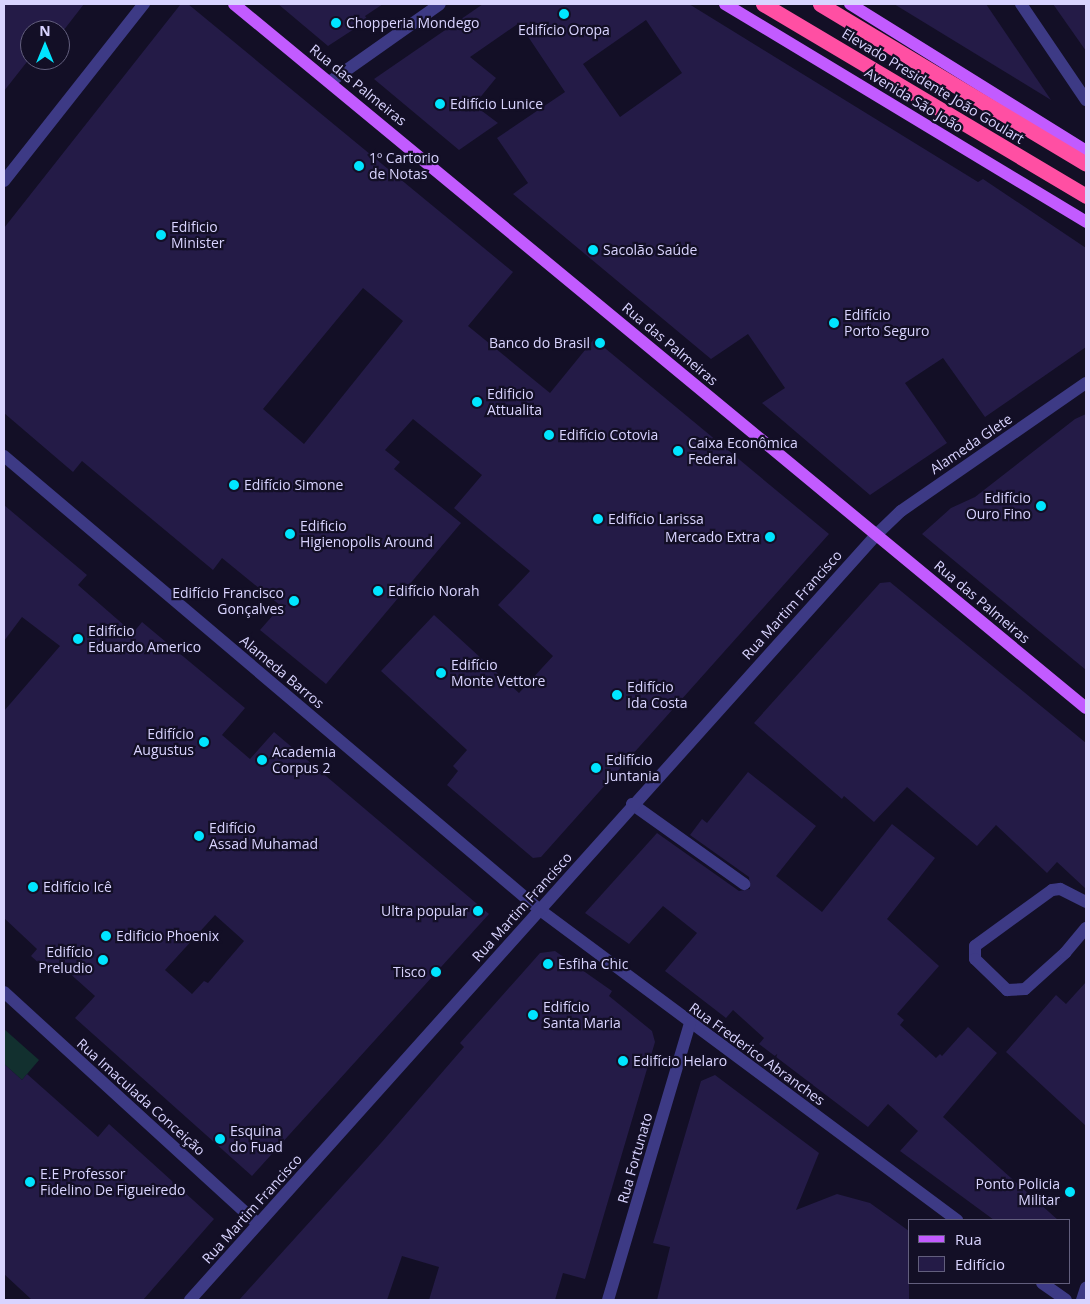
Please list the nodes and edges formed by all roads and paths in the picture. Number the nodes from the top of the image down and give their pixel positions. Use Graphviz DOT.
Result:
graph roads {
  1 [pos="144,4"];
  2 [pos="234,4"];
  3 [pos="440,4"];
  4 [pos="725,4"];
  5 [pos="763,4"];
  6 [pos="820,4"];
  7 [pos="850,4"];
  8 [pos="1021,4"];
  9 [pos="331,81"];
  10 [pos="1086,100"];
  11 [pos="1050,139"];
  12 [pos="1086,152"];
  13 [pos="1086,164"];
  14 [pos="4,181"];
  15 [pos="1086,196"];
  16 [pos="1086,222"];
  17 [pos="1086,384"];
  18 [pos="4,456"];
  19 [pos="877,534"];
  20 [pos="1086,708"];
  21 [pos="632,804"];
  22 [pos="744,884"];
  23 [pos="1086,902"];
  24 [pos="540,910"];
  25 [pos="1086,928"];
  26 [pos="4,992"];
  27 [pos="690,1023"];
  28 [pos="956,1219"];
  29 [pos="258,1224"];
  30 [pos="1043,1284"];
  31 [pos="1086,1288"];
  32 [pos="190,1300"];
  33 [pos="608,1300"];
  34 [pos="1066,1300"];
  35 [pos="1082,1300"];
  1 -- 14 [label="street"];
  2 -- 9 [label="main road, Rua das Palmeiras"];
  3 -- 9 [label="street"];
  4 -- 16 [label="main road, Avenida São João"];
  5 -- 15 [label="highway, Elevado Presidente João Goulart"];
  6 -- 11 [label="highway, Elevado Presidente João Goulart"];
  7 -- 12 [label="main road"];
  8 -- 10 [label="street"];
  9 -- 19 [label="main road, Rua das Palmeiras"];
  11 -- 12 [label="highway"];
  11 -- 13 [label="highway, Elevado Presidente João Goulart"];
  17 -- 19 [label="street, Alameda Glete"];
  18 -- 24 [label="street, Alameda Barros"];
  19 -- 20 [label="main road, Rua das Palmeiras"];
  19 -- 21 [label="street, Rua Martim Francisco"];
  21 -- 22 [label="street"];
  21 -- 24 [label="street, Rua Martim Francisco"];
  23 -- 25 [label="street"];
  24 -- 27 [label="street, Rua Frederico Abranches"];
  24 -- 29 [label="street, Rua Martim Francisco"];
  26 -- 29 [label="street, Rua Imaculada Conceição"];
  27 -- 28 [label="street, Rua Frederico Abranches"];
  27 -- 33 [label="street, Rua Fortunato"];
  29 -- 32 [label="street, Rua Martim Francisco"];
  30 -- 34 [label="street"];
  31 -- 35 [label="street"];
}
